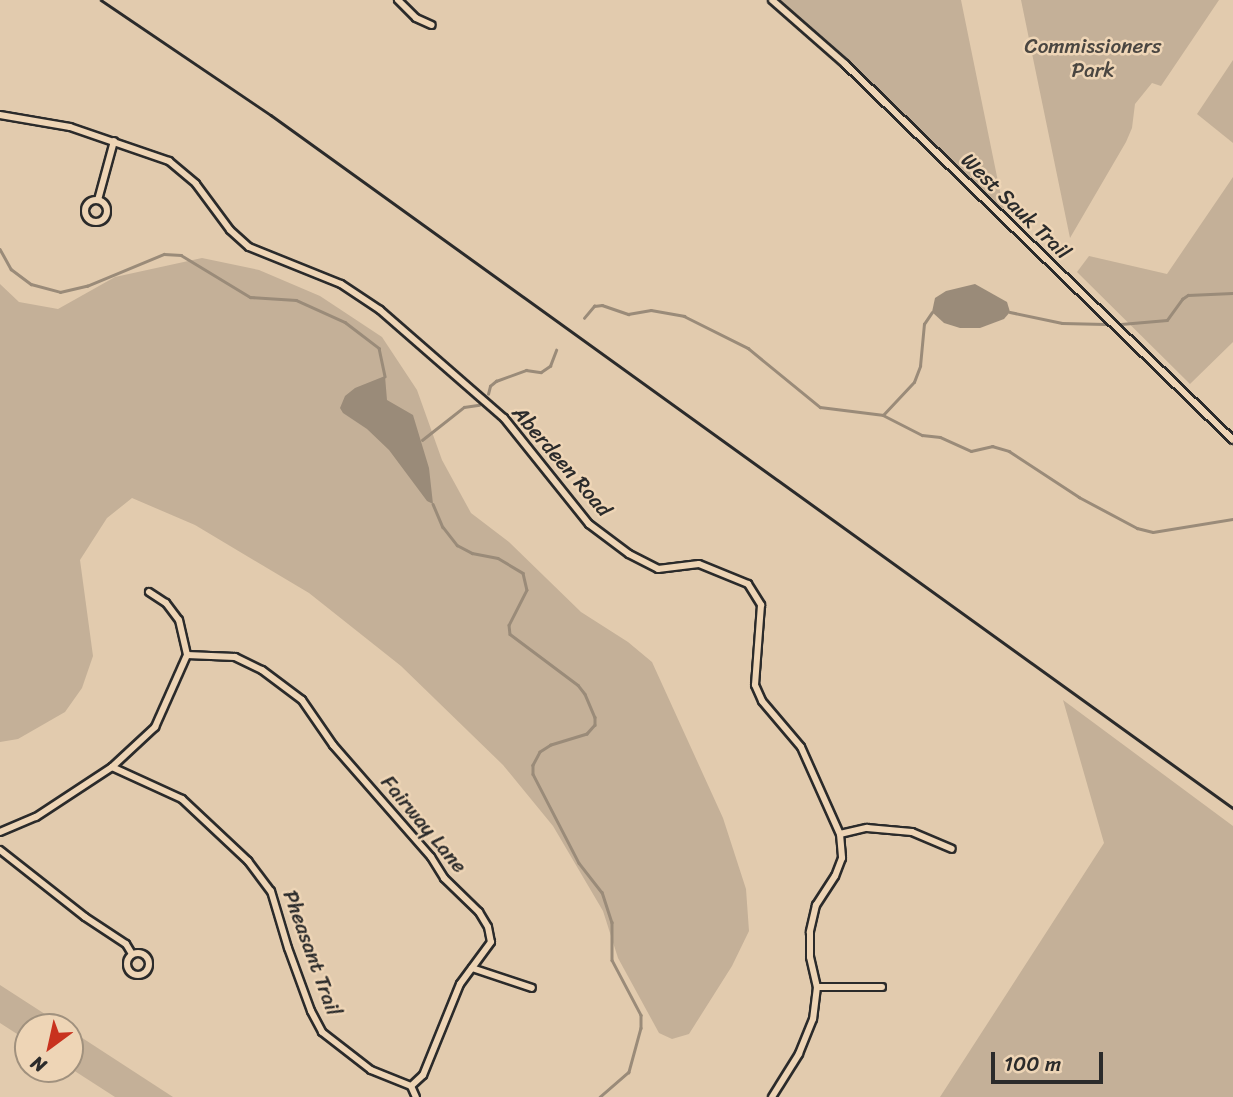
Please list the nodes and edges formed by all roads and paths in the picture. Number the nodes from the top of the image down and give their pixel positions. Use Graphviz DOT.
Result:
graph roads {
  1 [pos="398,0"];
  2 [pos="772,0"];
  3 [pos="432,25"];
  4 [pos="0,115"];
  5 [pos="114,141"];
  6 [pos="98,200"];
  7 [pos="1233,440"];
  8 [pos="149,592"];
  9 [pos="187,655"];
  10 [pos="111,767"];
  11 [pos="0,832"];
  12 [pos="840,834"];
  13 [pos="952,849"];
  14 [pos="0,850"];
  15 [pos="132,954"];
  16 [pos="472,968"];
  17 [pos="817,987"];
  18 [pos="881,987"];
  19 [pos="532,988"];
  20 [pos="411,1086"];
  21 [pos="416,1097"];
  22 [pos="772,1097"];
  1 -- 3 [label="street"];
  2 -- 7 [label="street, West Sauk Trail"];
  4 -- 5 [label="street, Aberdeen Road"];
  5 -- 6 [label="street"];
  5 -- 12 [label="street, Aberdeen Road"];
  8 -- 9 [label="street"];
  9 -- 10 [label="street"];
  9 -- 16 [label="street, Fairway Lane"];
  10 -- 11 [label="street"];
  10 -- 20 [label="street, Pheasant Trail"];
  12 -- 13 [label="street"];
  12 -- 17 [label="street, Aberdeen Road"];
  14 -- 15 [label="street"];
  16 -- 19 [label="street"];
  16 -- 20 [label="street, Fairway Lane"];
  17 -- 18 [label="street"];
  17 -- 22 [label="street, Aberdeen Road"];
  20 -- 21 [label="street"];
}
